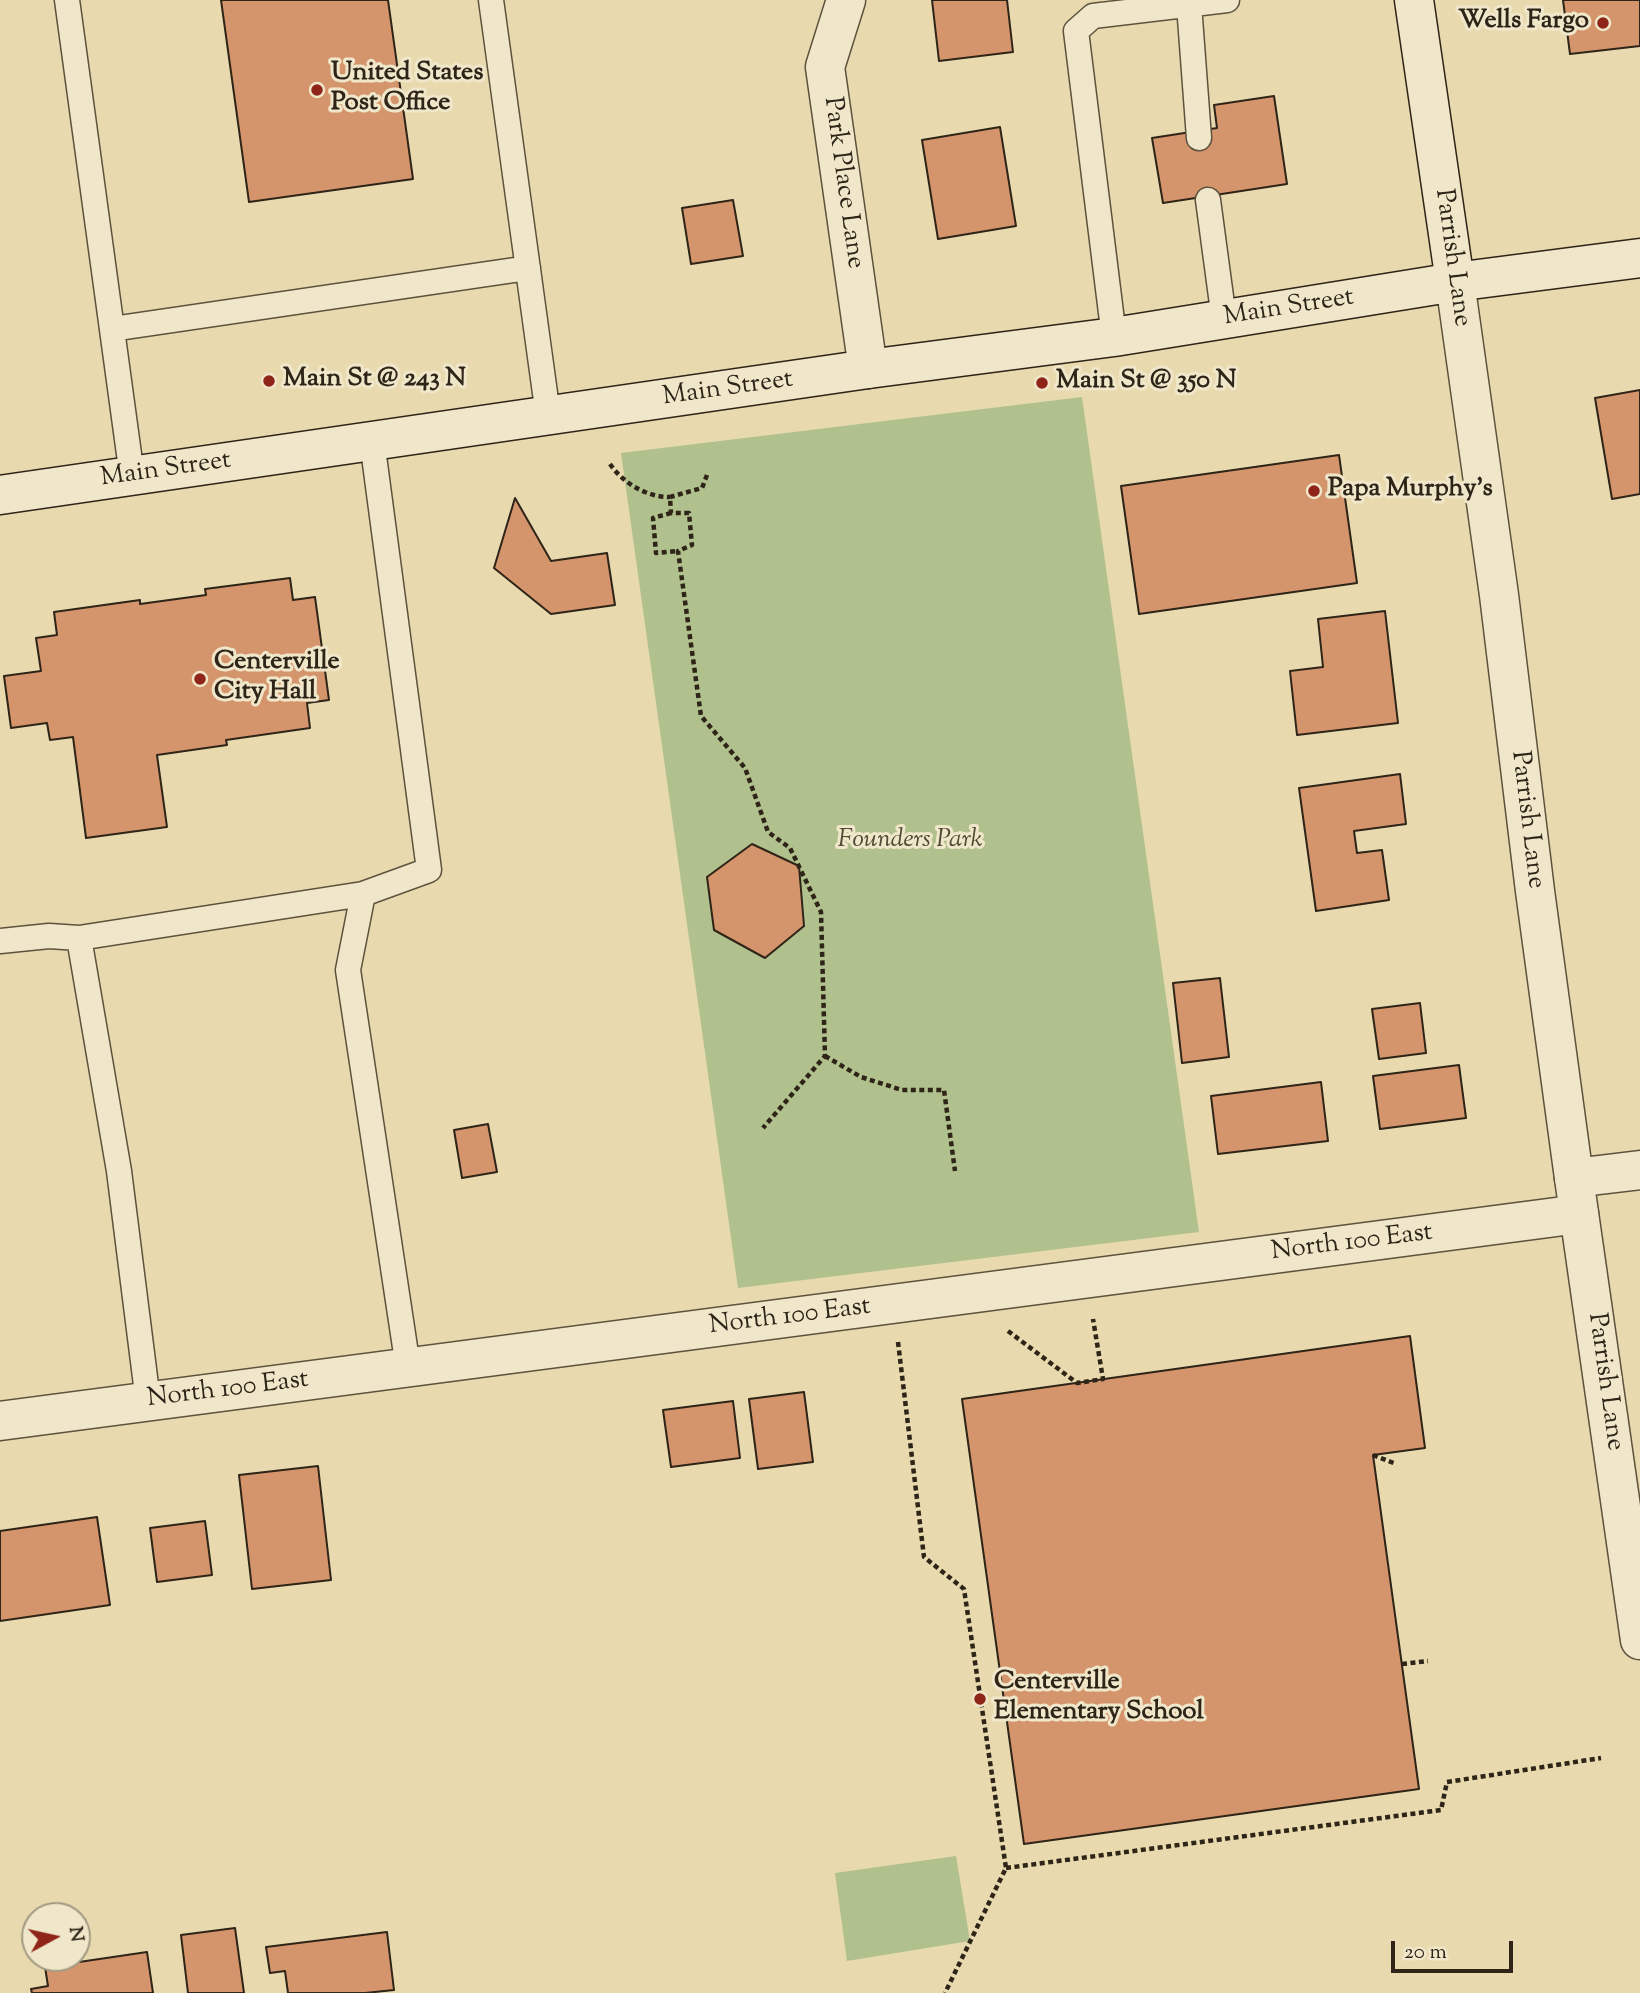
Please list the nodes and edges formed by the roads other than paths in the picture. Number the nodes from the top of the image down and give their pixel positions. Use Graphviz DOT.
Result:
graph roads {
  1 [pos="67,0"];
  2 [pos="491,0"];
  3 [pos="846,0"];
  4 [pos="1227,0"];
  5 [pos="1414,0"];
  6 [pos="1189,5"];
  7 [pos="1199,138"];
  8 [pos="1208,200"];
  9 [pos="1640,258"];
  10 [pos="528,268"];
  11 [pos="1455,282"];
  12 [pos="1224,319"];
  13 [pos="112,328"];
  14 [pos="1114,337"];
  15 [pos="868,369"];
  16 [pos="548,415"];
  17 [pos="372,441"];
  18 [pos="132,476"];
  19 [pos="0,495"];
  20 [pos="363,894"];
  21 [pos="79,938"];
  22 [pos="0,942"];
  23 [pos="1640,1170"];
  24 [pos="1577,1196"];
  25 [pos="408,1367"];
  26 [pos="148,1401"];
  27 [pos="0,1421"];
  28 [pos="1640,1640"];
  1 -- 13 [label="lane"];
  2 -- 10 [label="lane"];
  3 -- 15 [label="street, Park Place Lane"];
  4 -- 6 [label="lane"];
  5 -- 11 [label="street, Parrish Lane"];
  6 -- 7 [label="lane"];
  6 -- 14 [label="lane"];
  8 -- 12 [label="lane"];
  9 -- 11 [label="street, Main Street"];
  10 -- 13 [label="lane"];
  10 -- 16 [label="lane"];
  11 -- 12 [label="street, Main Street"];
  11 -- 24 [label="street, Parrish Lane"];
  12 -- 14 [label="street, Main Street"];
  13 -- 18 [label="lane"];
  14 -- 15 [label="street, Main Street"];
  15 -- 16 [label="street, Main Street"];
  16 -- 17 [label="street, Main Street"];
  17 -- 18 [label="street, Main Street"];
  17 -- 20 [label="lane"];
  18 -- 19 [label="street, Main Street"];
  20 -- 21 [label="lane"];
  20 -- 25 [label="lane"];
  21 -- 22 [label="lane"];
  21 -- 26 [label="lane"];
  23 -- 24 [label="street, North 100 East"];
  24 -- 25 [label="street, North 100 East"];
  24 -- 28 [label="street, Parrish Lane"];
  25 -- 26 [label="street, North 100 East"];
  26 -- 27 [label="street, North 100 East"];
}
